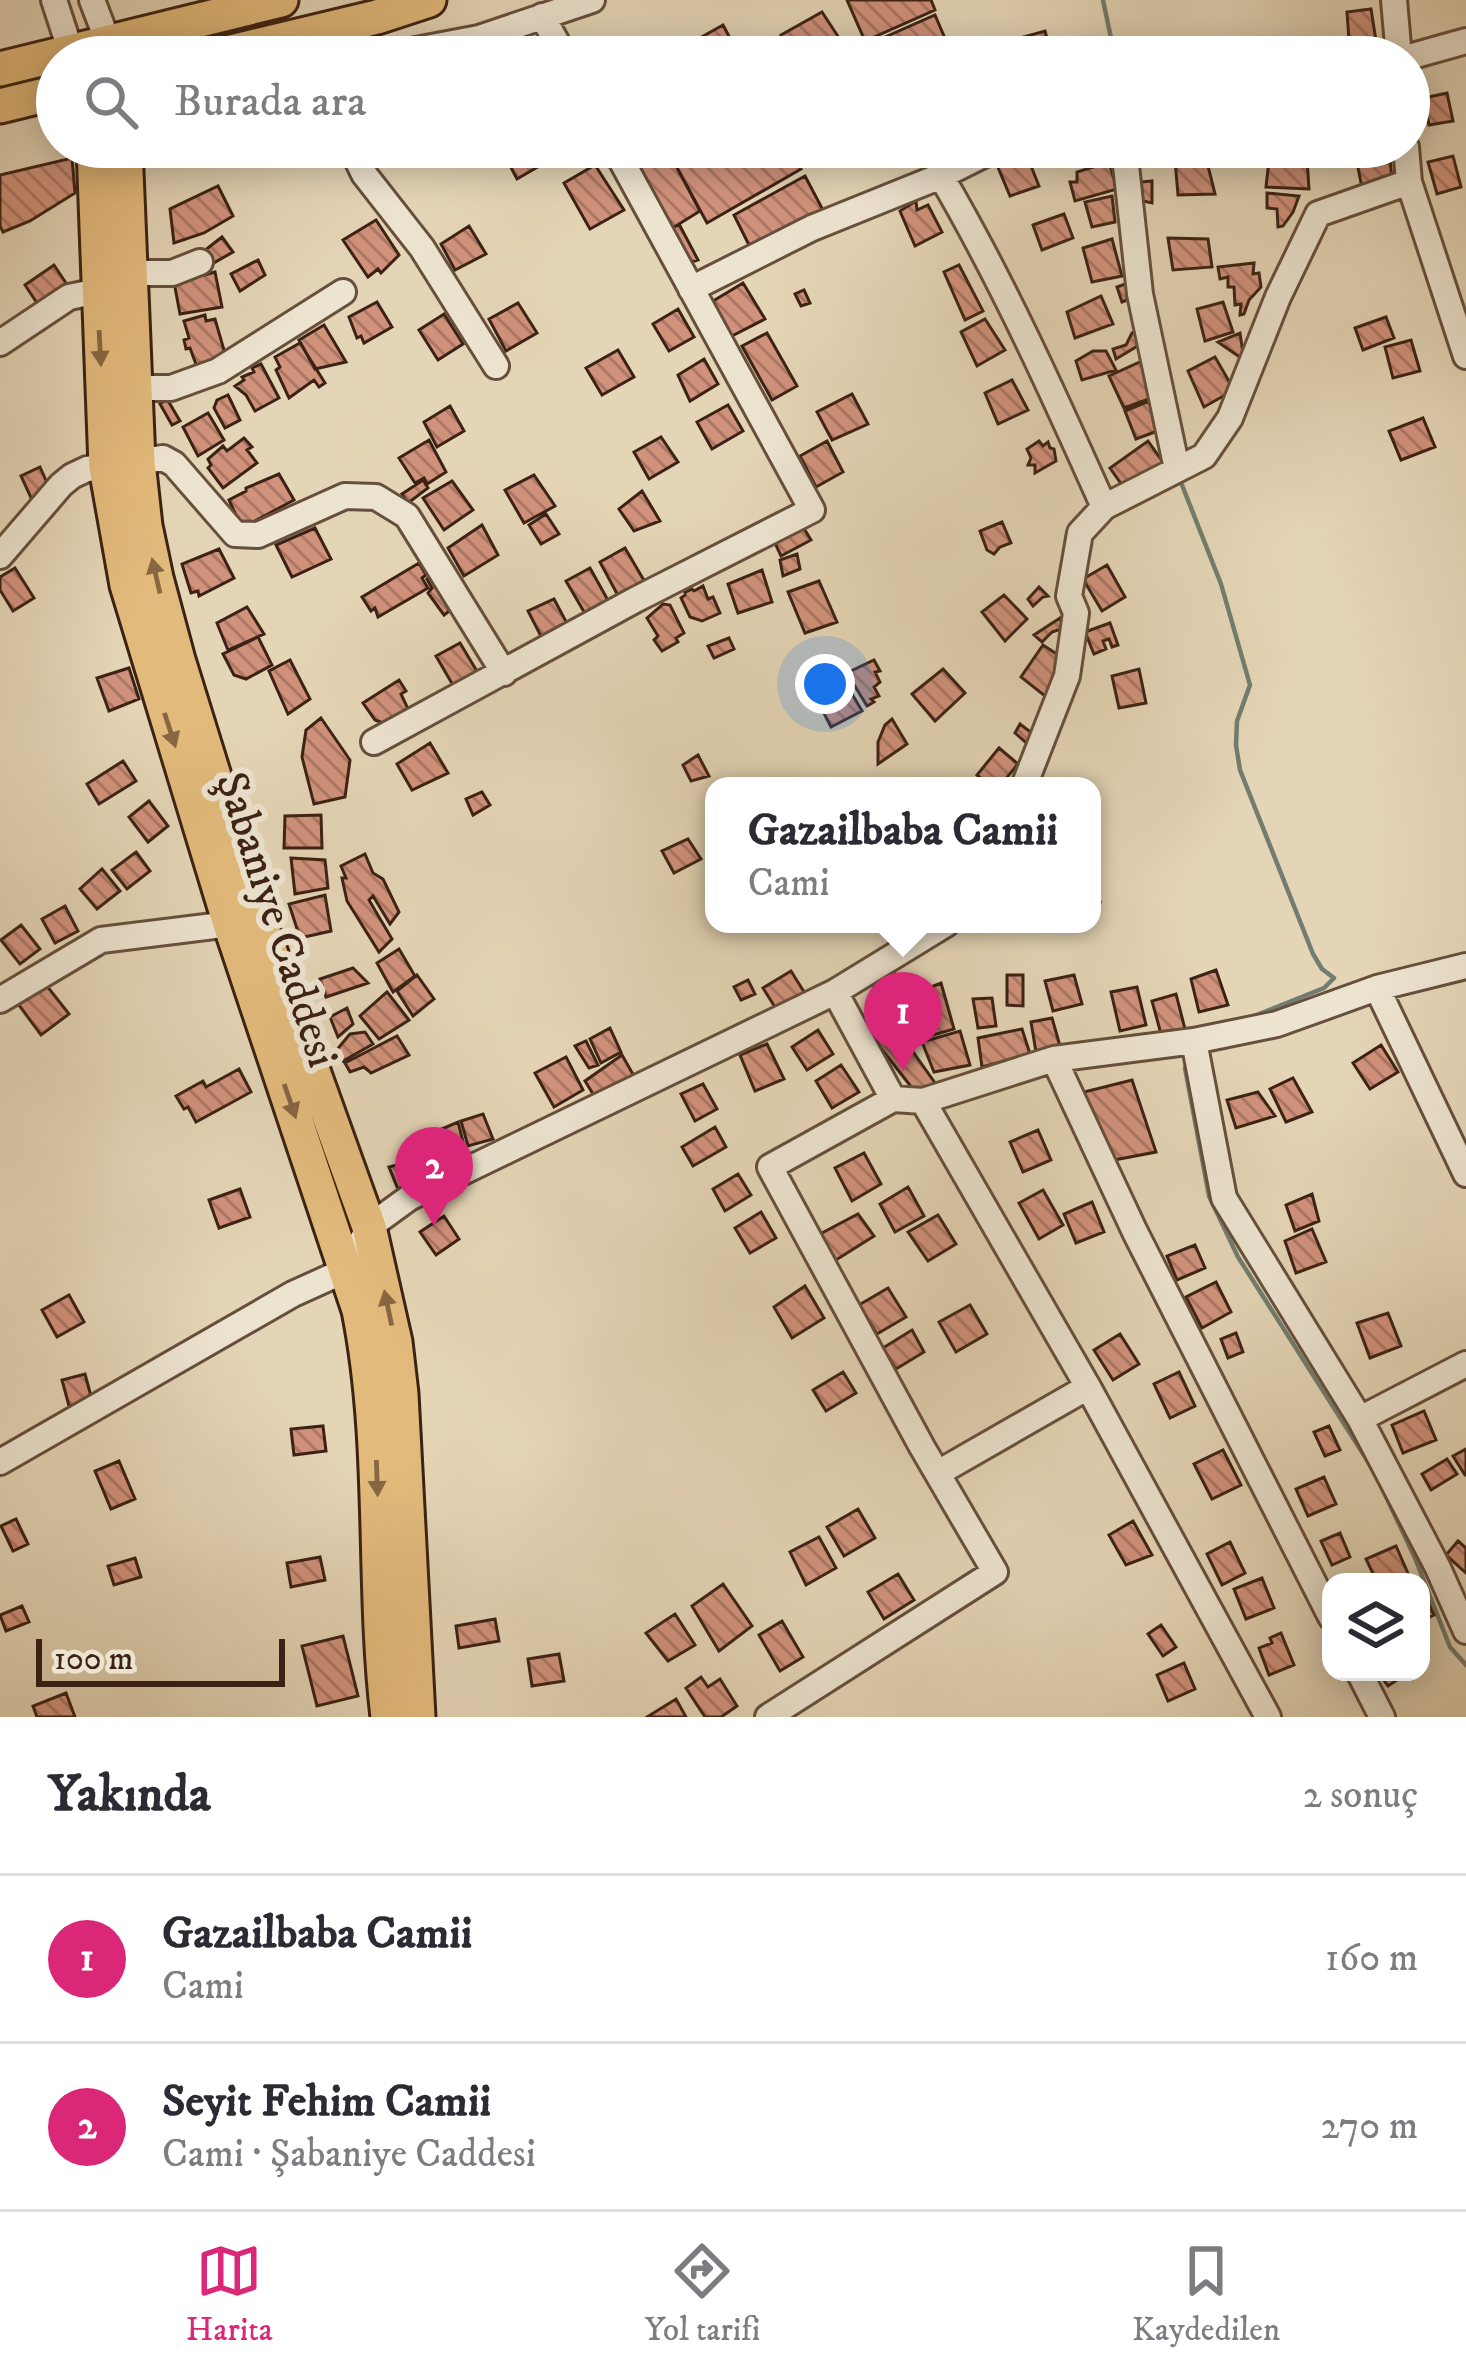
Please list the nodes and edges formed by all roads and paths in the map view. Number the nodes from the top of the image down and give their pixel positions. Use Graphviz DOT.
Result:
graph roads {
  1 [pos="54,0"];
  2 [pos="92,0"];
  3 [pos="281,0"];
  4 [pos="429,0"];
  5 [pos="592,0"];
  6 [pos="1394,0"];
  7 [pos="542,16"];
  8 [pos="65,36"];
  9 [pos="105,36"];
  10 [pos="158,36"];
  11 [pos="331,36"];
  12 [pos="485,36"];
  13 [pos="553,36"];
  14 [pos="1397,36"];
  15 [pos="1466,40"];
  16 [pos="1430,51"];
  17 [pos="36,62"];
  18 [pos="0,69"];
  19 [pos="36,97"];
  20 [pos="0,106"];
  21 [pos="95,168"];
  22 [pos="126,168"];
  23 [pos="361,168"];
  24 [pos="625,168"];
  25 [pos="957,168"];
  26 [pos="1126,168"];
  27 [pos="1407,168"];
  28 [pos="941,176"];
  29 [pos="1408,182"];
  30 [pos="200,262"];
  31 [pos="128,273"];
  32 [pos="691,289"];
  33 [pos="98,291"];
  34 [pos="343,292"];
  35 [pos="0,343"];
  36 [pos="1466,356"];
  37 [pos="496,366"];
  38 [pos="135,388"];
  39 [pos="122,465"];
  40 [pos="1177,469"];
  41 [pos="1104,507"];
  42 [pos="0,556"];
  43 [pos="504,674"];
  44 [pos="374,742"];
  45 [pos="1028,777"];
  46 [pos="230,924"];
  47 [pos="931,933"];
  48 [pos="1466,966"];
  49 [pos="1377,988"];
  50 [pos="835,992"];
  51 [pos="0,1000"];
  52 [pos="1194,1041"];
  53 [pos="1054,1058"];
  54 [pos="893,1099"];
  55 [pos="923,1101"];
  56 [pos="1466,1174"];
  57 [pos="369,1227"];
  58 [pos="346,1270"];
  59 [pos="1466,1364"];
  60 [pos="1088,1387"];
  61 [pos="1360,1419"];
  62 [pos="0,1462"];
  63 [pos="938,1473"];
  64 [pos="1322,1599"];
  65 [pos="1466,1631"];
  66 [pos="1364,1681"];
  67 [pos="388,1717"];
  68 [pos="418,1717"];
  69 [pos="768,1717"];
  70 [pos="1268,1717"];
  71 [pos="1382,1717"];
  1 -- 8 [label="street"];
  2 -- 9 [label="street"];
  3 -- 10 [label="highway"];
  4 -- 11 [label="highway"];
  5 -- 7 [label="street"];
  6 -- 14 [label="street"];
  7 -- 12 [label="street"];
  7 -- 13 [label="street"];
  15 -- 16 [label="street"];
  17 -- 18 [label="highway"];
  19 -- 20 [label="highway"];
  21 -- 33 [label="highway, Şabaniye Caddesi"];
  22 -- 31 [label="highway"];
  23 -- 37 [label="street"];
  24 -- 32 [label="street"];
  25 -- 28 [label="street"];
  26 -- 40 [label="street"];
  27 -- 29 [label="street"];
  28 -- 32 [label="street"];
  28 -- 41 [label="street"];
  29 -- 36 [label="street"];
  29 -- 40 [label="street"];
  30 -- 31 [label="street"];
  31 -- 38 [label="highway"];
  32 -- 43 [label="street"];
  33 -- 35 [label="street"];
  33 -- 39 [label="highway, Şabaniye Caddesi, one-way"];
  34 -- 38 [label="street"];
  38 -- 39 [label="highway"];
  39 -- 42 [label="street"];
  39 -- 43 [label="street"];
  39 -- 46 [label="highway, Şabaniye Caddesi, one-way"];
  57 -- 39 [label="highway, one-way"];
  40 -- 41 [label="street"];
  41 -- 45 [label="street"];
  43 -- 44 [label="street"];
  46 -- 51 [label="street"];
  46 -- 58 [label="highway, Şabaniye Caddesi, one-way"];
  47 -- 50 [label="street"];
  48 -- 49 [label="street"];
  49 -- 52 [label="street"];
  49 -- 56 [label="street"];
  50 -- 54 [label="street"];
  50 -- 57 [label="street"];
  52 -- 53 [label="street"];
  52 -- 61 [label="street"];
  53 -- 55 [label="street"];
  53 -- 64 [label="street"];
  54 -- 55 [label="street"];
  54 -- 63 [label="street"];
  55 -- 60 [label="street"];
  57 -- 58 [label="street"];
  68 -- 57 [label="highway, one-way"];
  58 -- 62 [label="street"];
  58 -- 67 [label="highway, Şabaniye Caddesi, one-way"];
  59 -- 61 [label="street"];
  60 -- 63 [label="street"];
  60 -- 70 [label="street"];
  61 -- 65 [label="street"];
  63 -- 69 [label="street"];
  66 -- 71 [label="street"];
}
